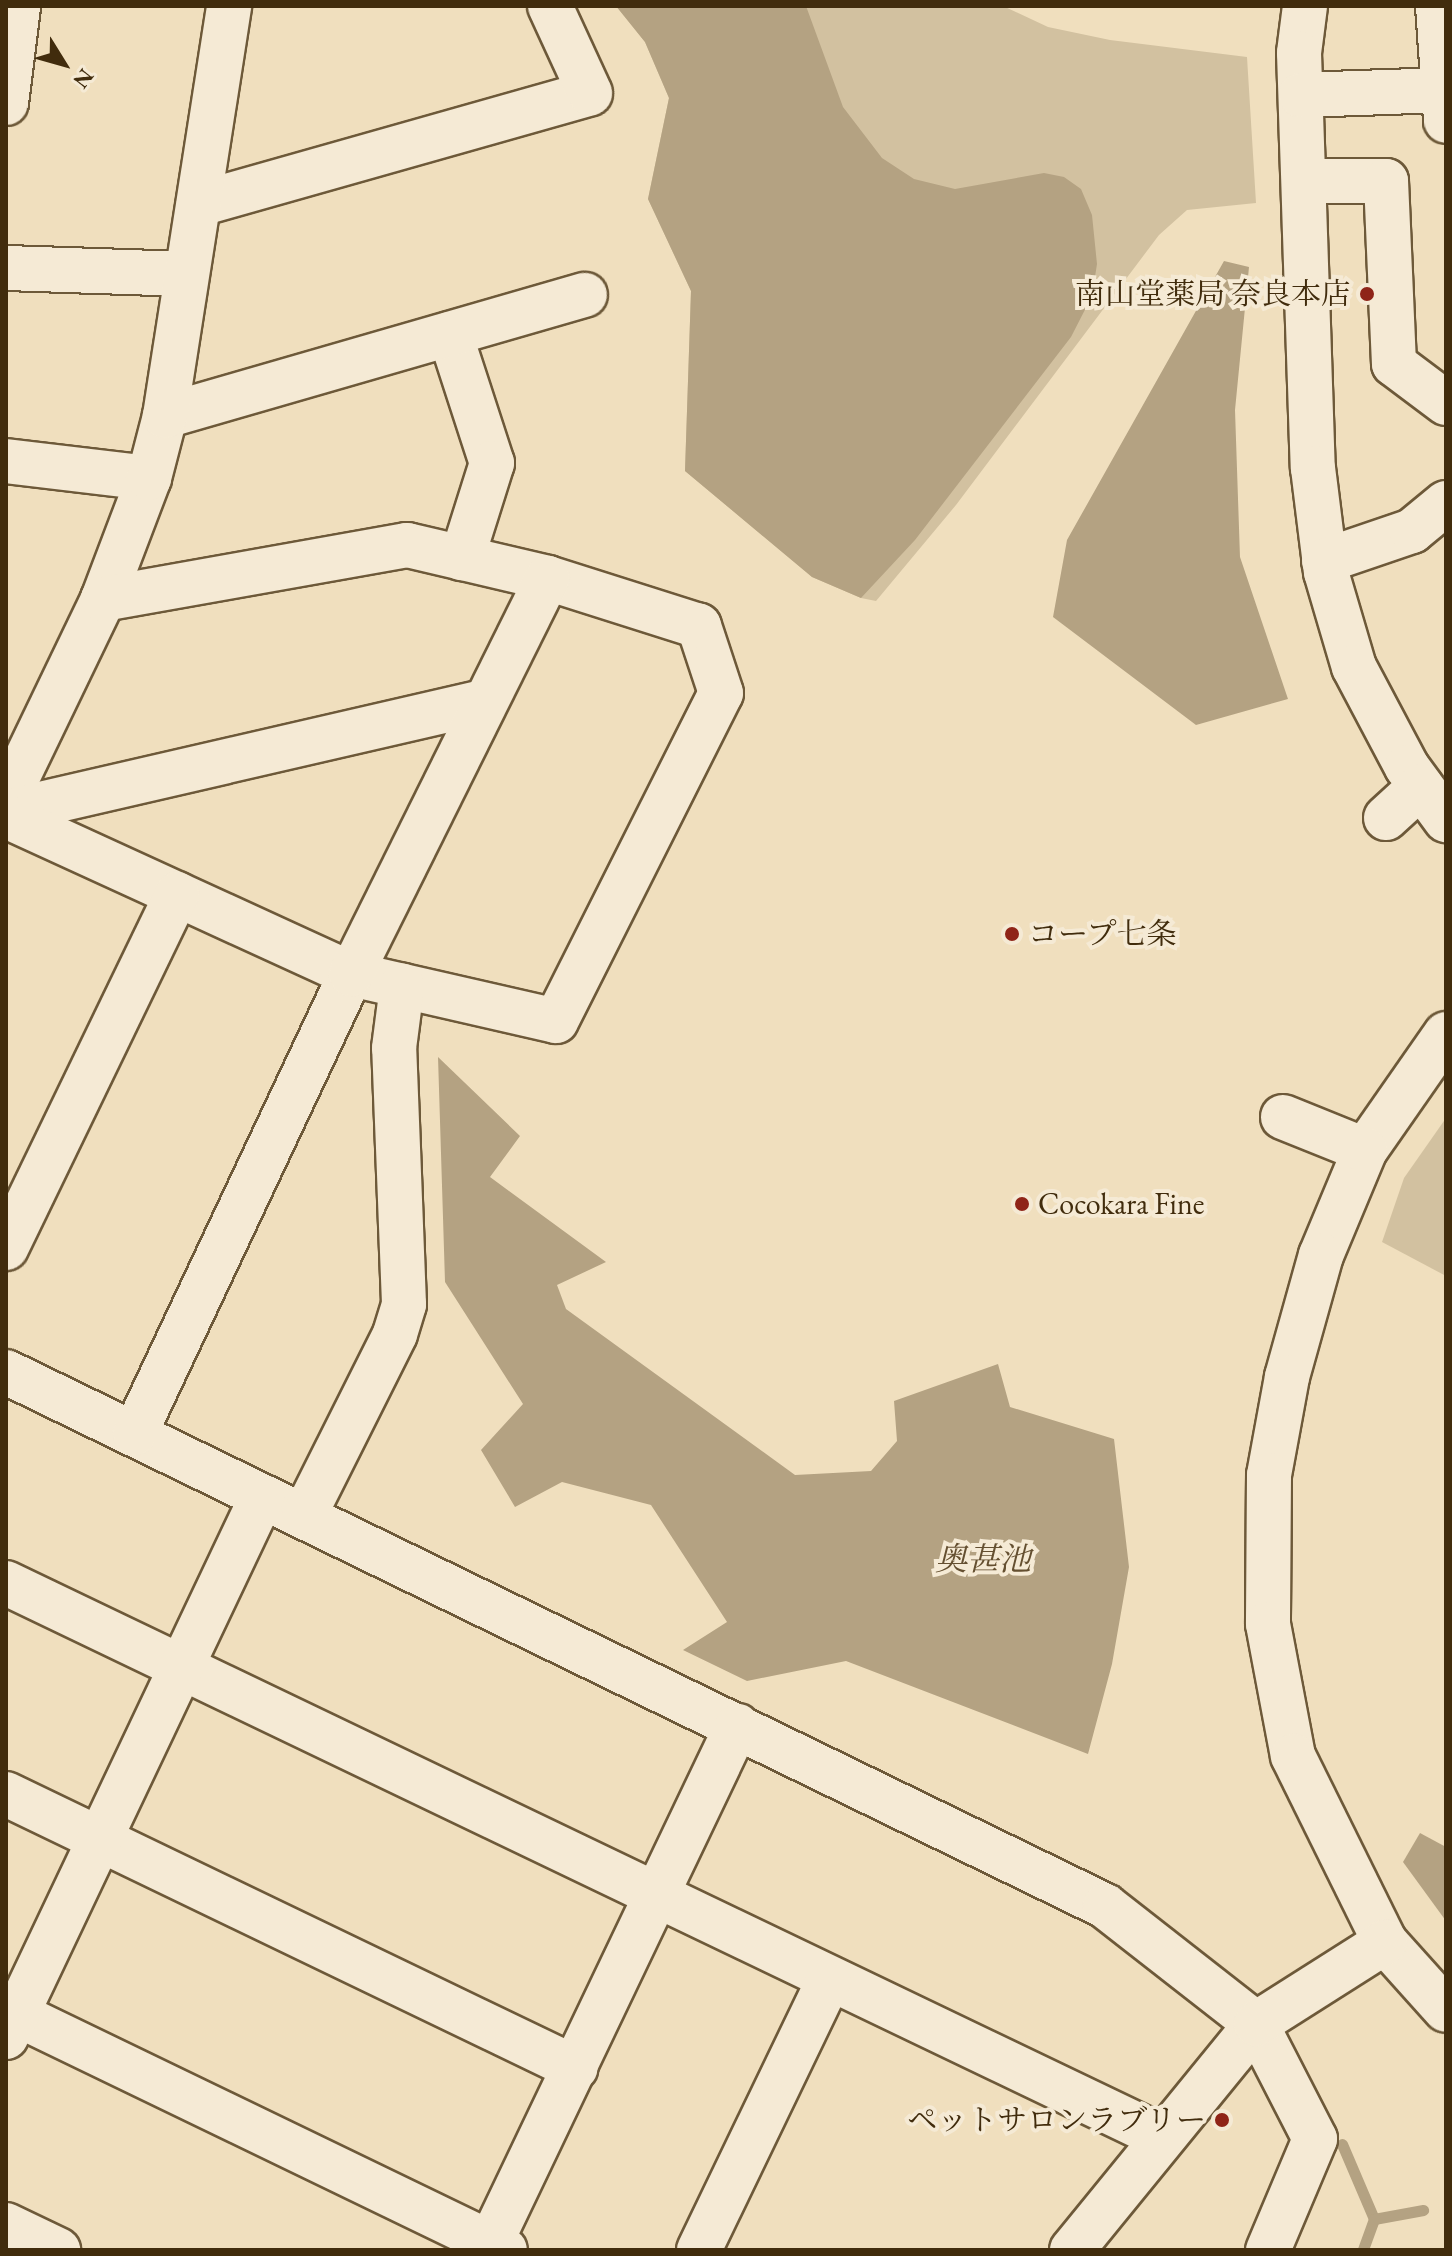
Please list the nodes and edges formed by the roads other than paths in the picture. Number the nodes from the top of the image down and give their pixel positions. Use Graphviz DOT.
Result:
graph roads {
  1 [pos="18,6"];
  2 [pos="229,6"];
  3 [pos="550,6"];
  4 [pos="1438,6"];
  5 [pos="1312,12"];
  6 [pos="1301,95"];
  7 [pos="6,103"];
  8 [pos="1445,105"];
  9 [pos="1304,181"];
  10 [pos="199,204"];
  11 [pos="6,268"];
  12 [pos="186,274"];
  13 [pos="585,295"];
  14 [pos="450,334"];
  15 [pos="1446,403"];
  16 [pos="165,416"];
  17 [pos="6,461"];
  18 [pos="149,478"];
  19 [pos="1446,503"];
  20 [pos="462,558"];
  21 [pos="1324,561"];
  22 [pos="548,578"];
  23 [pos="103,599"];
  24 [pos="485,701"];
  25 [pos="1417,780"];
  26 [pos="6,801"];
  27 [pos="1382,812"];
  28 [pos="6,814"];
  29 [pos="1446,820"];
  30 [pos="177,894"];
  31 [pos="351,974"];
  32 [pos="402,986"];
  33 [pos="1446,1034"];
  34 [pos="1283,1117"];
  35 [pos="1365,1150"];
  36 [pos="6,1248"];
  37 [pos="6,1372"];
  38 [pos="135,1433"];
  39 [pos="262,1497"];
  40 [pos="304,1516"];
  41 [pos="6,1583"];
  42 [pos="182,1667"];
  43 [pos="737,1726"];
  44 [pos="6,1794"];
  45 [pos="100,1838"];
  46 [pos="656,1896"];
  47 [pos="1385,1942"];
  48 [pos="829,1980"];
  49 [pos="1446,2010"];
  50 [pos="10,2020"];
  51 [pos="1256,2024"];
  52 [pos="575,2068"];
  53 [pos="1162,2137"];
  54 [pos="6,2225"];
  55 [pos="494,2247"];
  56 [pos="58,2250"];
  57 [pos="699,2250"];
  58 [pos="1072,2250"];
  59 [pos="1268,2250"];
  1 -- 7 [label="street"];
  2 -- 10 [label="street"];
  3 -- 10 [label="street"];
  4 -- 8 [label="street"];
  5 -- 6 [label="street"];
  6 -- 8 [label="street"];
  6 -- 9 [label="street"];
  9 -- 15 [label="street"];
  9 -- 21 [label="street"];
  10 -- 12 [label="street"];
  11 -- 12 [label="street"];
  12 -- 16 [label="street"];
  13 -- 14 [label="street"];
  14 -- 16 [label="street"];
  14 -- 20 [label="street"];
  16 -- 18 [label="street"];
  17 -- 18 [label="street"];
  18 -- 23 [label="street"];
  19 -- 21 [label="street"];
  20 -- 22 [label="street"];
  20 -- 23 [label="street"];
  21 -- 25 [label="street"];
  22 -- 24 [label="street"];
  22 -- 32 [label="street"];
  23 -- 26 [label="street"];
  24 -- 28 [label="street"];
  24 -- 31 [label="street"];
  25 -- 27 [label="street"];
  25 -- 29 [label="street"];
  28 -- 30 [label="street"];
  30 -- 31 [label="street"];
  30 -- 36 [label="street"];
  31 -- 32 [label="street"];
  31 -- 38 [label="street"];
  32 -- 40 [label="street"];
  33 -- 35 [label="street"];
  34 -- 35 [label="street"];
  35 -- 47 [label="street"];
  37 -- 38 [label="street"];
  38 -- 39 [label="street"];
  39 -- 40 [label="street"];
  39 -- 42 [label="street"];
  40 -- 43 [label="street"];
  41 -- 42 [label="street"];
  42 -- 45 [label="street"];
  42 -- 46 [label="street"];
  43 -- 46 [label="street"];
  43 -- 51 [label="street"];
  44 -- 45 [label="street"];
  45 -- 50 [label="street"];
  45 -- 52 [label="street"];
  46 -- 48 [label="street"];
  46 -- 52 [label="street"];
  47 -- 49 [label="street"];
  47 -- 51 [label="street"];
  48 -- 53 [label="street"];
  48 -- 57 [label="street"];
  50 -- 55 [label="street"];
  51 -- 53 [label="street"];
  51 -- 59 [label="street"];
  52 -- 55 [label="street"];
  53 -- 58 [label="street"];
  54 -- 56 [label="street"];
}
